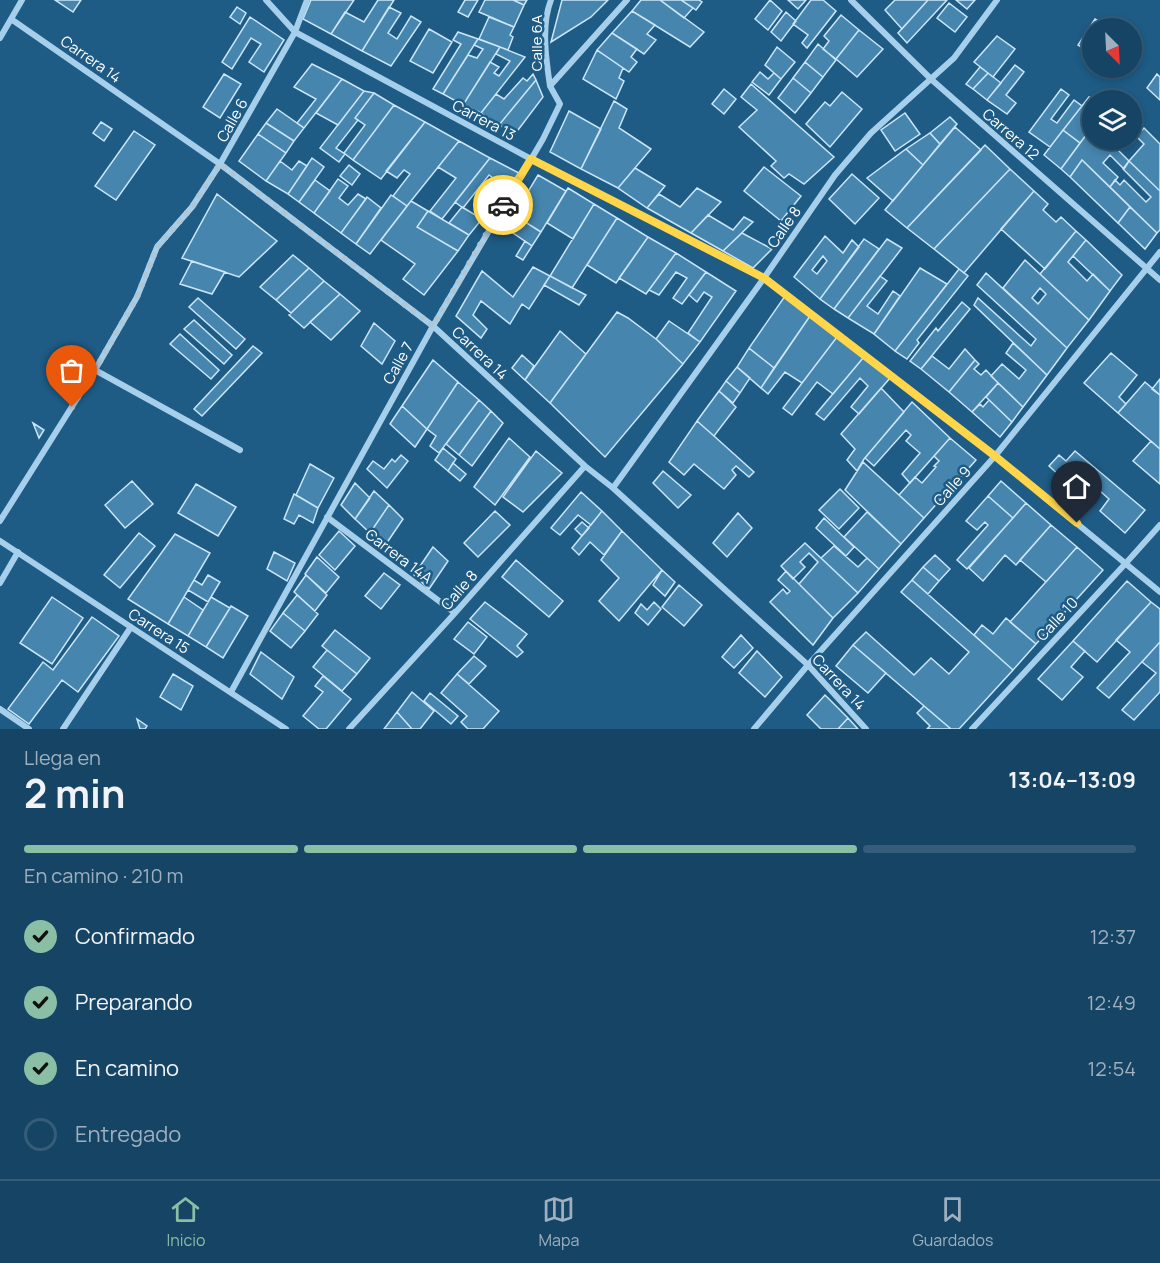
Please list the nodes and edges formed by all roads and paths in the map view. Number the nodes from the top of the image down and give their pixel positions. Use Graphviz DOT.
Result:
graph roads {
  1 [pos="22,0"];
  2 [pos="266,0"];
  3 [pos="308,0"];
  4 [pos="551,0"];
  5 [pos="627,0"];
  6 [pos="851,0"];
  7 [pos="998,0"];
  8 [pos="11,19"];
  9 [pos="295,32"];
  10 [pos="0,38"];
  11 [pos="932,80"];
  12 [pos="550,86"];
  13 [pos="531,159"];
  14 [pos="220,164"];
  15 [pos="1160,252"];
  16 [pos="1146,268"];
  17 [pos="764,278"];
  18 [pos="1160,280"];
  19 [pos="433,326"];
  20 [pos="95,370"];
  21 [pos="240,450"];
  22 [pos="995,456"];
  23 [pos="585,466"];
  24 [pos="613,488"];
  25 [pos="327,517"];
  26 [pos="0,521"];
  27 [pos="1160,525"];
  28 [pos="0,541"];
  29 [pos="18,552"];
  30 [pos="1126,563"];
  31 [pos="0,583"];
  32 [pos="1160,592"];
  33 [pos="455,613"];
  34 [pos="131,627"];
  35 [pos="808,665"];
  36 [pos="231,692"];
  37 [pos="0,709"];
  38 [pos="29,729"];
  39 [pos="63,729"];
  40 [pos="286,729"];
  41 [pos="349,729"];
  42 [pos="754,729"];
  43 [pos="866,729"];
  44 [pos="972,729"];
  1 -- 8 [label="street"];
  2 -- 9 [label="street, Carrera 13"];
  3 -- 9 [label="street, Calle 6"];
  4 -- 12 [label="street, Calle 6A"];
  5 -- 12 [label="street"];
  6 -- 11 [label="street, Carrera 12"];
  7 -- 11 [label="street, Calle 8"];
  8 -- 10 [label="street"];
  8 -- 14 [label="street, Carrera 14"];
  9 -- 13 [label="street, Carrera 13"];
  9 -- 14 [label="street, Calle 6"];
  11 -- 16 [label="street, Carrera 12"];
  11 -- 17 [label="street, Calle 8"];
  12 -- 13 [label="street, Calle 7"];
  13 -- 17 [label="street, Carrera 13"];
  13 -- 19 [label="street, Calle 7"];
  14 -- 19 [label="street, Carrera 14"];
  14 -- 20 [label="street, Calle 6"];
  15 -- 16 [label="street, Calle 9"];
  16 -- 18 [label="street, Carrera 12"];
  16 -- 22 [label="street, Calle 9"];
  17 -- 22 [label="street, Carrera 13"];
  17 -- 24 [label="street, Calle 8"];
  19 -- 23 [label="street, Carrera 14"];
  19 -- 25 [label="street, Calle 7"];
  20 -- 21 [label="street"];
  20 -- 26 [label="street, Calle 6"];
  22 -- 30 [label="street, Carrera 13"];
  22 -- 35 [label="street, Calle 9"];
  23 -- 24 [label="street, Carrera 14"];
  23 -- 33 [label="street, Calle 8"];
  24 -- 35 [label="street, Carrera 14"];
  25 -- 33 [label="street, Carrera 14A"];
  25 -- 36 [label="street, Calle 7"];
  27 -- 30 [label="street, Calle 10"];
  28 -- 29 [label="street, Carrera 15"];
  29 -- 31 [label="street"];
  29 -- 34 [label="street, Carrera 15"];
  30 -- 32 [label="street, Carrera 13"];
  30 -- 44 [label="street, Calle 10"];
  33 -- 41 [label="street, Calle 8"];
  34 -- 36 [label="street, Carrera 15"];
  34 -- 39 [label="street"];
  35 -- 42 [label="street, Calle 9"];
  35 -- 43 [label="street, Carrera 14"];
  36 -- 40 [label="street, Carrera 15"];
  37 -- 38 [label="street"];
}
